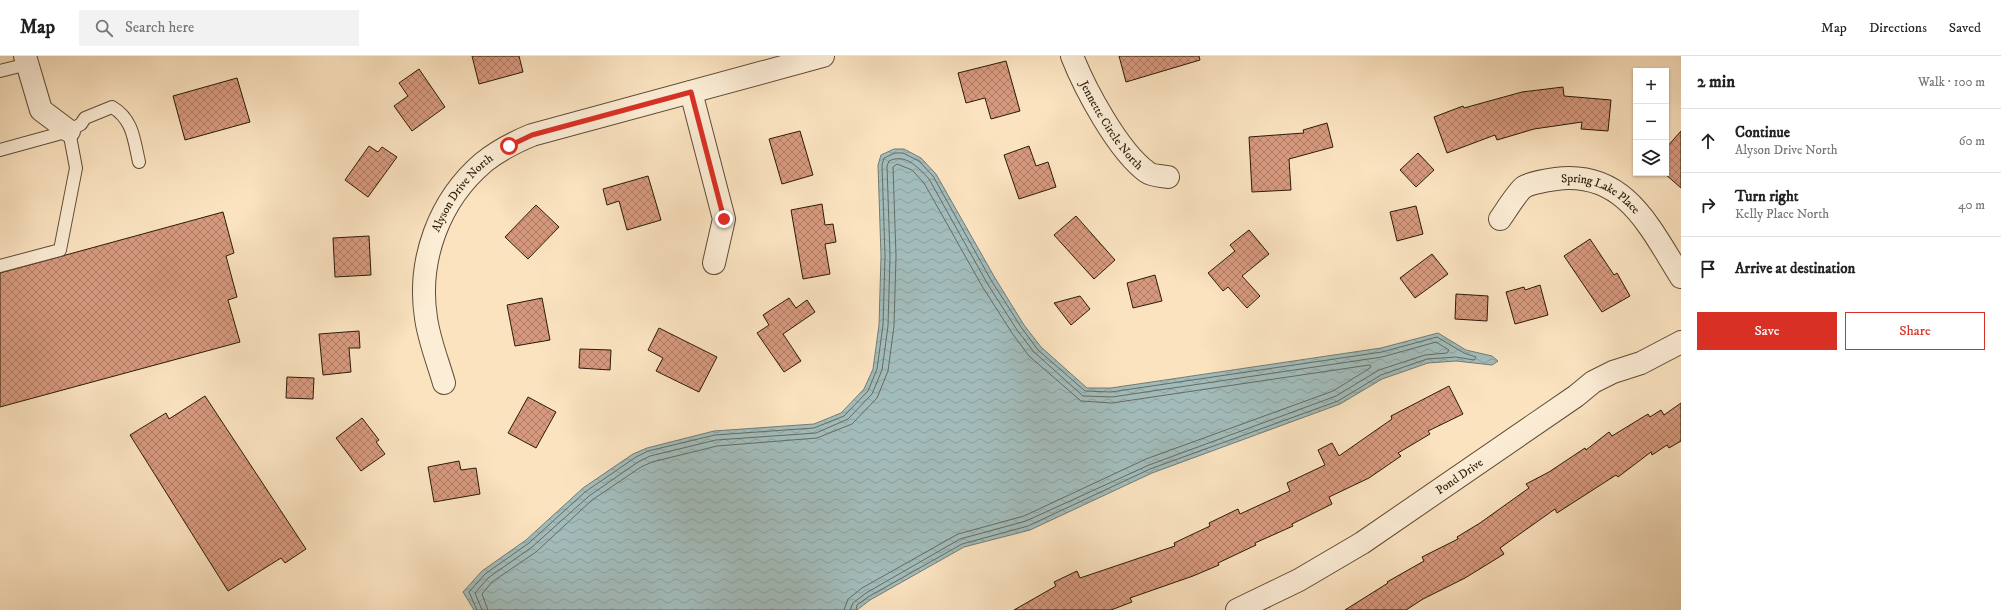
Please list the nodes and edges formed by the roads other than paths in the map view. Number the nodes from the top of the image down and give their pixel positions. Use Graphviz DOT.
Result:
graph roads {
  1 [pos="823,56"];
  2 [pos="1072,56"];
  3 [pos="26,60"];
  4 [pos="0,71"];
  5 [pos="691,92"];
  6 [pos="69,131"];
  7 [pos="0,150"];
  8 [pos="139,162"];
  9 [pos="1168,177"];
  10 [pos="1500,219"];
  11 [pos="714,263"];
  12 [pos="0,266"];
  13 [pos="1681,277"];
  14 [pos="1681,342"];
  15 [pos="444,383"];
  16 [pos="1237,610"];
  1 -- 5 [label="street, Alyson Drive North"];
  2 -- 9 [label="street, Jennette Circle North"];
  3 -- 4 [label="lane"];
  3 -- 6 [label="street"];
  5 -- 11 [label="street"];
  5 -- 15 [label="street, Alyson Drive North"];
  6 -- 7 [label="lane"];
  6 -- 8 [label="lane"];
  6 -- 12 [label="lane"];
  10 -- 13 [label="street, Spring Lake Place"];
  14 -- 16 [label="street, Pond Drive"];
}
